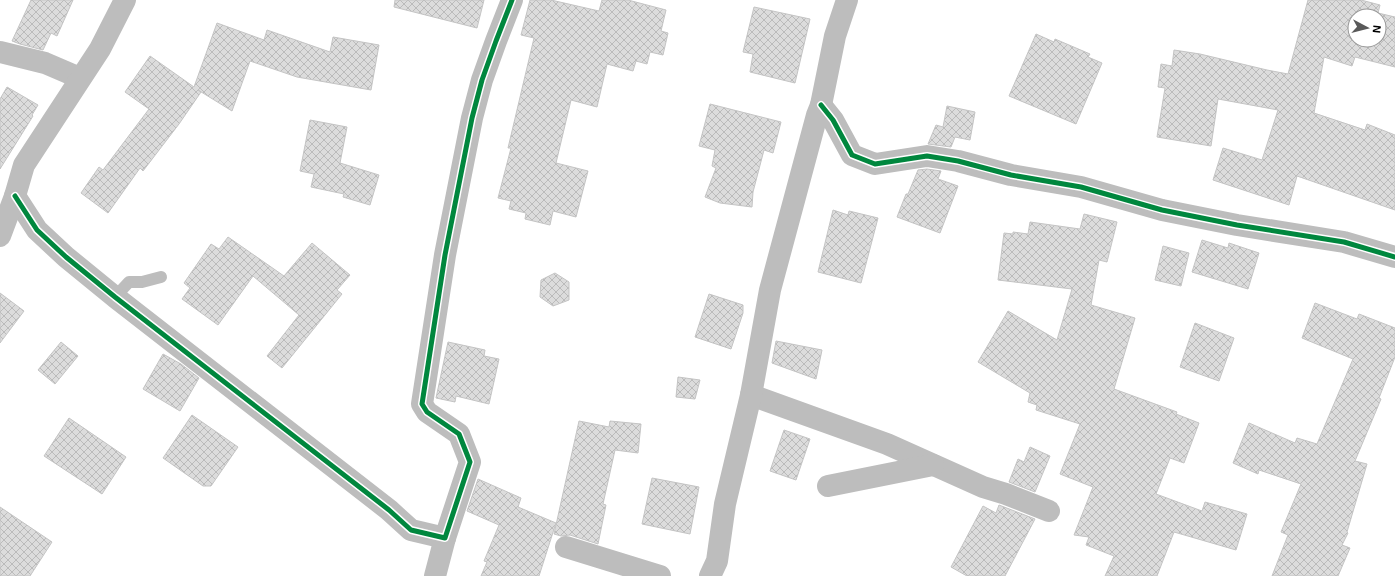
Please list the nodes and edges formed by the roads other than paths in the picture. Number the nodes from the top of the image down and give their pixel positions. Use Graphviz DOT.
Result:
graph roads {
  1 [pos="125,0"];
  2 [pos="512,0"];
  3 [pos="847,0"];
  4 [pos="0,52"];
  5 [pos="80,78"];
  6 [pos="821,105"];
  7 [pos="15,196"];
  8 [pos="0,236"];
  9 [pos="1395,257"];
  10 [pos="161,277"];
  11 [pos="115,297"];
  12 [pos="751,395"];
  13 [pos="933,465"];
  14 [pos="828,486"];
  15 [pos="1049,511"];
  16 [pos="445,538"];
  17 [pos="566,547"];
  18 [pos="435,576"];
  19 [pos="660,576"];
  20 [pos="710,576"];
  1 -- 5 [label="street"];
  2 -- 16 [label="street"];
  3 -- 6 [label="street"];
  4 -- 5 [label="street"];
  5 -- 7 [label="street"];
  6 -- 9 [label="street"];
  6 -- 12 [label="street"];
  7 -- 8 [label="street"];
  7 -- 11 [label="street"];
  10 -- 11 [label="lane"];
  11 -- 16 [label="street"];
  12 -- 13 [label="street"];
  12 -- 20 [label="street"];
  13 -- 14 [label="street"];
  13 -- 15 [label="street"];
  16 -- 18 [label="street"];
  17 -- 19 [label="street"];
}
